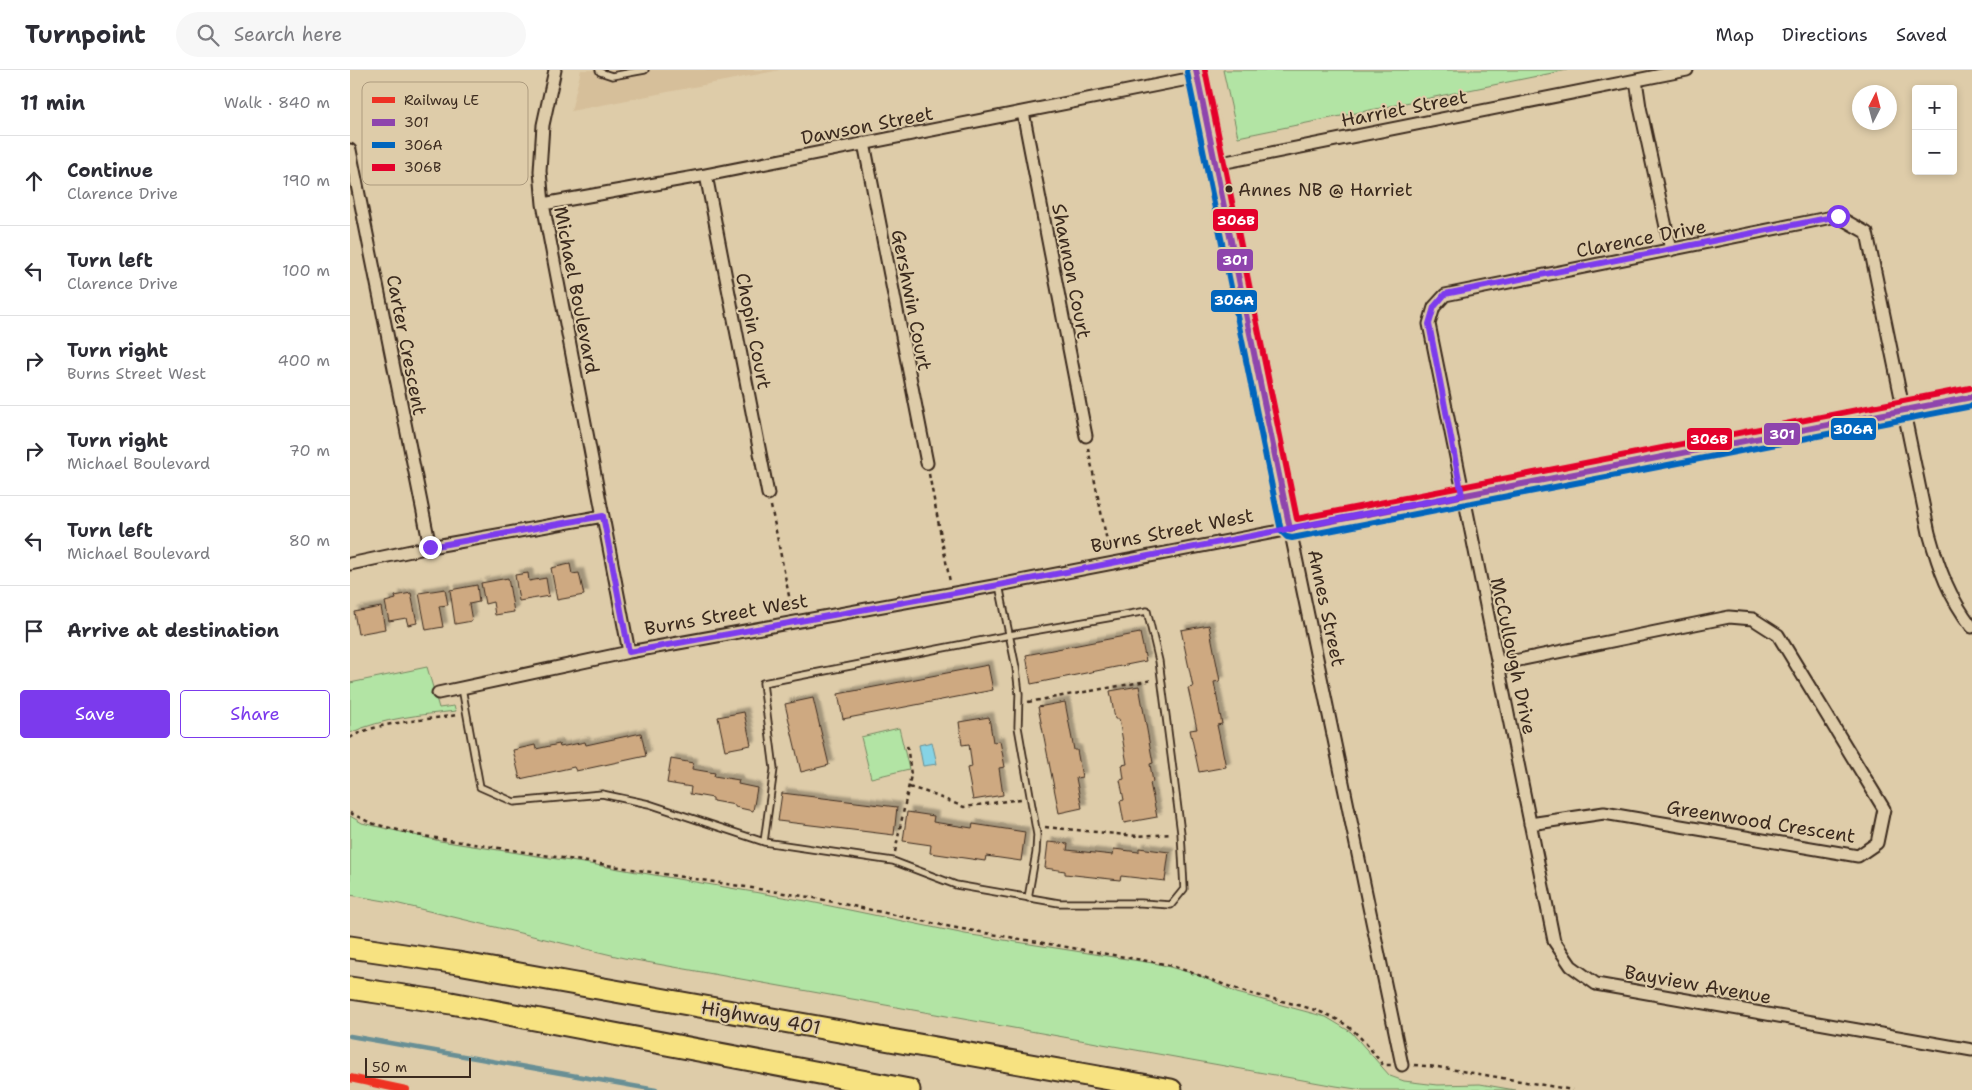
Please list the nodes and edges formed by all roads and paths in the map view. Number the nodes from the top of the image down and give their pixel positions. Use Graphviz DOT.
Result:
graph roads {
  1 [pos="555,70"];
  2 [pos="599,70"];
  3 [pos="645,70"];
  4 [pos="1687,70"];
  5 [pos="1197,74"];
  6 [pos="1636,80"];
  7 [pos="1023,112"];
  8 [pos="864,143"];
  9 [pos="350,150"];
  10 [pos="1216,164"];
  11 [pos="706,174"];
  12 [pos="543,204"];
  13 [pos="1671,250"];
  14 [pos="1972,397"];
  15 [pos="1904,409"];
  16 [pos="1086,436"];
  17 [pos="926,463"];
  18 [pos="768,494"];
  19 [pos="1462,495"];
  20 [pos="603,516"];
  21 [pos="1290,529"];
  22 [pos="430,547"];
  23 [pos="1111,562"];
  24 [pos="350,564"];
  25 [pos="999,585"];
  26 [pos="952,593"];
  27 [pos="794,622"];
  28 [pos="1972,627"];
  29 [pos="1010,635"];
  30 [pos="629,652"];
  31 [pos="1498,662"];
  32 [pos="1162,679"];
  33 [pos="462,688"];
  34 [pos="438,693"];
  35 [pos="1019,703"];
  36 [pos="466,714"];
  37 [pos="350,738"];
  38 [pos="907,744"];
  39 [pos="909,787"];
  40 [pos="1030,797"];
  41 [pos="350,813"];
  42 [pos="1530,824"];
  43 [pos="1035,827"];
  44 [pos="1180,834"];
  45 [pos="764,842"];
  46 [pos="893,861"];
  47 [pos="1028,898"];
  48 [pos="350,947"];
  49 [pos="350,988"];
  50 [pos="1972,1050"];
  51 [pos="1402,1065"];
  52 [pos="909,1090"];
  53 [pos="1171,1090"];
  54 [pos="1573,1090"];
  1 -- 12 [label="street, Michael Boulevard"];
  2 -- 3 [label="lane"];
  4 -- 6 [label="street, Harriet Street"];
  5 -- 7 [label="street, Dawson Street"];
  5 -- 10 [label="street, Annes Street"];
  6 -- 10 [label="street, Harriet Street"];
  6 -- 13 [label="street"];
  7 -- 8 [label="street, Dawson Street"];
  7 -- 16 [label="street, Shannon Court"];
  8 -- 11 [label="street, Dawson Street"];
  8 -- 17 [label="street, Gershwin Court"];
  9 -- 22 [label="street, Carter Crescent"];
  10 -- 21 [label="street, Annes Street"];
  11 -- 12 [label="street, Dawson Street"];
  11 -- 18 [label="street, Chopin Court"];
  12 -- 20 [label="street, Michael Boulevard"];
  13 -- 15 [label="street, Clarence Drive"];
  13 -- 19 [label="street, Clarence Drive"];
  14 -- 15 [label="street, Burns Street West"];
  15 -- 19 [label="street, Burns Street West"];
  15 -- 28 [label="street"];
  16 -- 23 [label="path"];
  17 -- 26 [label="path"];
  18 -- 27 [label="path"];
  19 -- 21 [label="street, Burns Street West"];
  19 -- 31 [label="street, McCullough Drive"];
  20 -- 22 [label="street"];
  20 -- 30 [label="street, Michael Boulevard"];
  21 -- 23 [label="street, Burns Street West"];
  21 -- 51 [label="street, Annes Street"];
  22 -- 24 [label="street"];
  23 -- 25 [label="street, Burns Street West"];
  25 -- 26 [label="street, Burns Street West"];
  25 -- 29 [label="lane"];
  26 -- 27 [label="street, Burns Street West"];
  27 -- 30 [label="street, Burns Street West"];
  29 -- 32 [label="lane"];
  29 -- 35 [label="lane"];
  29 -- 45 [label="lane"];
  30 -- 33 [label="street, Burns Street West"];
  31 -- 42 [label="street, McCullough Drive"];
  31 -- 42 [label="street, Greenwood Crescent"];
  32 -- 35 [label="path"];
  32 -- 44 [label="lane"];
  33 -- 34 [label="street, Burns Street West"];
  33 -- 36 [label="lane"];
  35 -- 40 [label="lane"];
  36 -- 37 [label="path"];
  36 -- 45 [label="lane"];
  38 -- 39 [label="path"];
  39 -- 40 [label="path"];
  39 -- 46 [label="path"];
  40 -- 43 [label="lane"];
  41 -- 51 [label="path"];
  42 -- 50 [label="street, Bayview Avenue"];
  43 -- 44 [label="path"];
  43 -- 47 [label="lane"];
  44 -- 47 [label="lane"];
  45 -- 46 [label="lane"];
  46 -- 47 [label="lane"];
  48 -- 53 [label="highway, Highway 401"];
  49 -- 52 [label="highway"];
  51 -- 54 [label="path"];
}
